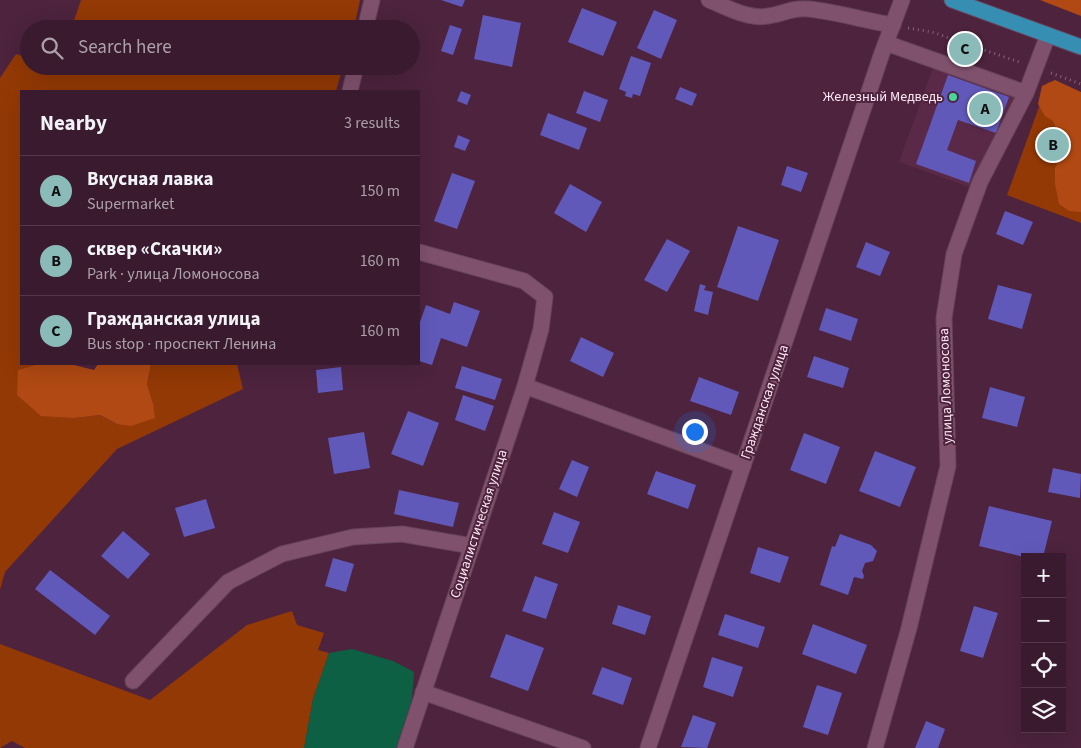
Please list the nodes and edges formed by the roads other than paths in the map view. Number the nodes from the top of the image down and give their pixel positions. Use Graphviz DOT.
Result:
graph roads {
  1 [pos="372,0"];
  2 [pos="709,0"];
  3 [pos="902,0"];
  4 [pos="952,0"];
  5 [pos="367,20"];
  6 [pos="893,25"];
  7 [pos="1048,34"];
  8 [pos="886,43"];
  9 [pos="1081,47"];
  10 [pos="354,75"];
  11 [pos="350,90"];
  12 [pos="1026,93"];
  13 [pos="420,252"];
  14 [pos="525,386"];
  15 [pos="743,466"];
  16 [pos="472,546"];
  17 [pos="133,681"];
  18 [pos="423,692"];
  19 [pos="405,748"];
  20 [pos="583,748"];
  21 [pos="648,748"];
  22 [pos="875,748"];
  1 -- 5 [label="street"];
  2 -- 6 [label="street"];
  3 -- 6 [label="street, Гражданская улица"];
  4 -- 7 [label="main road"];
  6 -- 8 [label="street, Гражданская улица"];
  7 -- 9 [label="main road"];
  7 -- 12 [label="street, улица Ломоносова"];
  8 -- 12 [label="street"];
  8 -- 15 [label="street, Гражданская улица"];
  10 -- 11 [label="street"];
  12 -- 22 [label="street, улица Ломоносова"];
  13 -- 14 [label="street, Социалистическая улица"];
  14 -- 15 [label="street"];
  14 -- 16 [label="street, Социалистическая улица"];
  15 -- 21 [label="street, Гражданская улица"];
  16 -- 17 [label="street"];
  16 -- 18 [label="street, Социалистическая улица"];
  18 -- 19 [label="street, Социалистическая улица"];
  18 -- 20 [label="street"];
}
